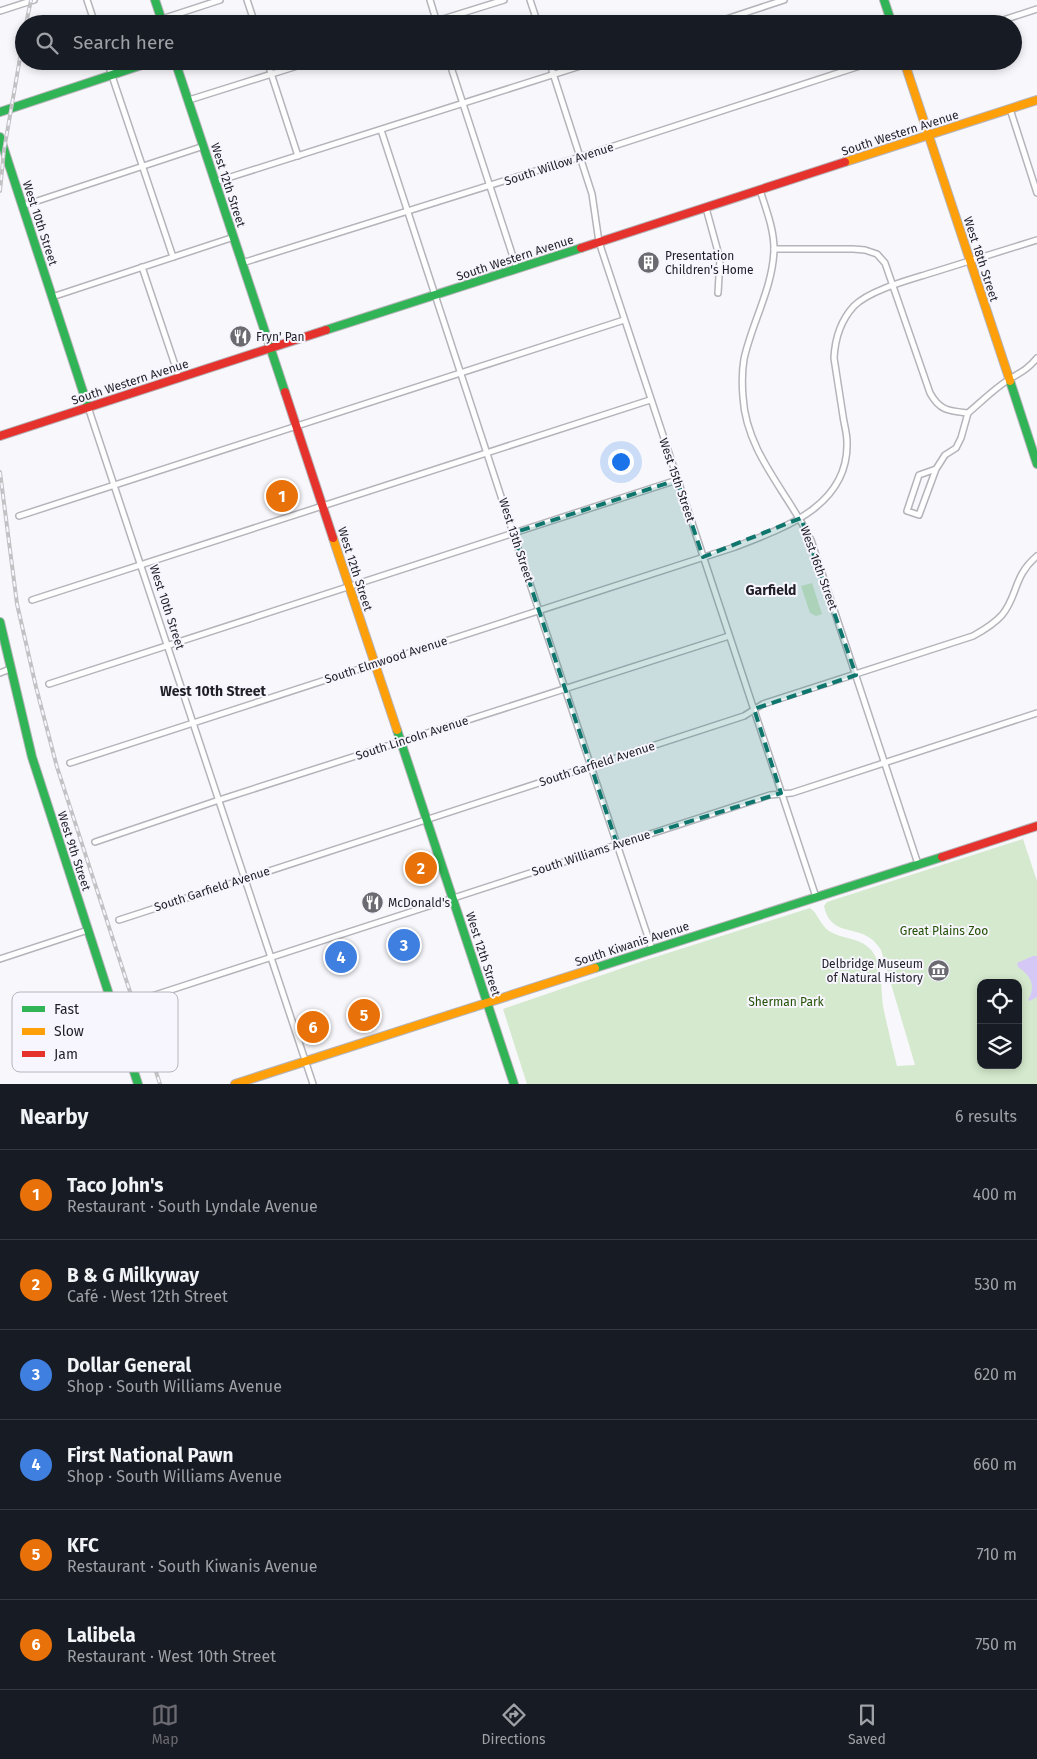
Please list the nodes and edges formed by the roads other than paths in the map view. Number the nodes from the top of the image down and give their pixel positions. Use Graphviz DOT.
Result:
graph roads {
  1 [pos="34,0"];
  2 [pos="87,0"];
  3 [pos="156,0"];
  4 [pos="220,0"];
  5 [pos="246,0"];
  6 [pos="430,0"];
  7 [pos="504,0"];
  8 [pos="530,0"];
  9 [pos="784,0"];
  10 [pos="884,0"];
  11 [pos="1037,9"];
  12 [pos="0,11"];
  13 [pos="92,15"];
  14 [pos="161,15"];
  15 [pos="179,15"];
  16 [pos="251,15"];
  17 [pos="435,15"];
  18 [pos="458,15"];
  19 [pos="535,15"];
  20 [pos="738,15"];
  21 [pos="889,15"];
  22 [pos="1019,15"];
  23 [pos="110,70"];
  24 [pos="127,70"];
  25 [pos="178,70"];
  26 [pos="270,70"];
  27 [pos="287,70"];
  28 [pos="452,70"];
  29 [pos="552,70"];
  30 [pos="569,70"];
  31 [pos="847,70"];
  32 [pos="907,70"];
  33 [pos="112,75"];
  34 [pos="272,75"];
  35 [pos="554,75"];
  36 [pos="188,100"];
  37 [pos="1037,100"];
  38 [pos="463,104"];
  39 [pos="1010,109"];
  40 [pos="0,112"];
  41 [pos="382,130"];
  42 [pos="928,136"];
  43 [pos="0,137"];
  44 [pos="204,146"];
  45 [pos="298,156"];
  46 [pos="580,157"];
  47 [pos="142,166"];
  48 [pos="216,182"];
  49 [pos="490,186"];
  50 [pos="760,190"];
  51 [pos="1037,193"];
  52 [pos="22,206"];
  53 [pos="706,208"];
  54 [pos="408,212"];
  55 [pos="234,237"];
  56 [pos="1037,240"];
  57 [pos="599,242"];
  58 [pos="774,249"];
  59 [pos="173,257"];
  60 [pos="970,261"];
  61 [pos="242,264"];
  62 [pos="142,267"];
  63 [pos="517,269"];
  64 [pos="893,285"];
  65 [pos="718,293"];
  66 [pos="435,296"];
  67 [pos="52,297"];
  68 [pos="624,320"];
  69 [pos="271,348"];
  70 [pos="1037,358"];
  71 [pos="460,372"];
  72 [pos="179,377"];
  73 [pos="1009,379"];
  74 [pos="650,400"];
  75 [pos="88,407"];
  76 [pos="968,413"];
  77 [pos="296,425"];
  78 [pos="0,436"];
  79 [pos="487,452"];
  80 [pos="1037,463"];
  81 [pos="936,469"];
  82 [pos="677,480"];
  83 [pos="114,485"];
  84 [pos="322,505"];
  85 [pos="20,516"];
  86 [pos="801,518"];
  87 [pos="513,533"];
  88 [pos="1037,556"];
  89 [pos="703,557"];
  90 [pos="141,566"];
  91 [pos="349,586"];
  92 [pos="32,600"];
  93 [pos="539,610"];
  94 [pos="0,622"];
  95 [pos="729,636"];
  96 [pos="168,645"];
  97 [pos="375,664"];
  98 [pos="10,669"];
  99 [pos="0,672"];
  100 [pos="856,675"];
  101 [pos="48,684"];
  102 [pos="566,688"];
  103 [pos="754,710"];
  104 [pos="1037,713"];
  105 [pos="193,723"];
  106 [pos="401,742"];
  107 [pos="70,763"];
  108 [pos="885,764"];
  109 [pos="591,766"];
  110 [pos="781,793"];
  111 [pos="219,800"];
  112 [pos="427,820"];
  113 [pos="1037,826"];
  114 [pos="95,842"];
  115 [pos="617,844"];
  116 [pos="918,864"];
  117 [pos="245,878"];
  118 [pos="816,897"];
  119 [pos="452,898"];
  120 [pos="119,920"];
  121 [pos="88,930"];
  122 [pos="652,949"];
  123 [pos="271,956"];
  124 [pos="0,959"];
  125 [pos="108,992"];
  126 [pos="164,992"];
  127 [pos="487,1002"];
  128 [pos="306,1060"];
  129 [pos="134,1072"];
  130 [pos="138,1084"];
  131 [pos="235,1084"];
  132 [pos="313,1084"];
  133 [pos="514,1084"];
  1 -- 12 [label="street"];
  2 -- 13 [label="street"];
  3 -- 14 [label="street"];
  4 -- 15 [label="street"];
  5 -- 16 [label="street"];
  6 -- 17 [label="street"];
  7 -- 18 [label="street"];
  8 -- 19 [label="street"];
  9 -- 20 [label="street"];
  10 -- 21 [label="street"];
  11 -- 22 [label="street"];
  23 -- 33 [label="street"];
  24 -- 33 [label="street"];
  25 -- 36 [label="street, West 12th Street"];
  26 -- 34 [label="street"];
  27 -- 34 [label="street"];
  28 -- 38 [label="street"];
  29 -- 35 [label="street, West 15th Street"];
  30 -- 35 [label="street"];
  31 -- 46 [label="street, South Willow Avenue"];
  32 -- 42 [label="street, West 18th Street"];
  33 -- 40 [label="street"];
  33 -- 47 [label="street"];
  34 -- 36 [label="street"];
  34 -- 45 [label="street"];
  35 -- 38 [label="street"];
  35 -- 46 [label="street, West 15th Street"];
  36 -- 44 [label="street, West 12th Street"];
  37 -- 39 [label="street, South Western Avenue"];
  38 -- 41 [label="street"];
  38 -- 49 [label="street"];
  39 -- 42 [label="street, South Western Avenue"];
  39 -- 51 [label="street"];
  41 -- 45 [label="street"];
  41 -- 54 [label="street, West 13th Street"];
  42 -- 50 [label="street, South Western Avenue"];
  42 -- 60 [label="street, West 18th Street"];
  43 -- 52 [label="street, West 10th Street"];
  44 -- 47 [label="street"];
  44 -- 48 [label="street, West 12th Street"];
  45 -- 48 [label="street"];
  46 -- 49 [label="street, South Willow Avenue"];
  46 -- 57 [label="street, West 15th Street"];
  47 -- 52 [label="street"];
  47 -- 59 [label="street"];
  48 -- 55 [label="street, West 12th Street"];
  49 -- 54 [label="street, South Willow Avenue"];
  49 -- 63 [label="street"];
  50 -- 53 [label="street, South Western Avenue"];
  50 -- 58 [label="street, West 16th Street"];
  52 -- 67 [label="street, West 10th Street"];
  53 -- 57 [label="street, South Western Avenue"];
  53 -- 65 [label="street"];
  54 -- 61 [label="street, South Willow Avenue"];
  54 -- 66 [label="street, West 13th Street"];
  55 -- 59 [label="street"];
  55 -- 61 [label="street, West 12th Street"];
  56 -- 60 [label="street, South Elmwood Avenue"];
  57 -- 63 [label="street, South Western Avenue"];
  57 -- 68 [label="street, West 15th Street"];
  58 -- 64 [label="street"];
  58 -- 86 [label="street, West 16th Street"];
  59 -- 62 [label="street"];
  60 -- 64 [label="street, South Elmwood Avenue"];
  60 -- 73 [label="street, West 18th Street"];
  61 -- 69 [label="street, West 12th Street"];
  62 -- 67 [label="street"];
  62 -- 72 [label="street"];
  63 -- 66 [label="street, South Western Avenue"];
  64 -- 76 [label="street"];
  64 -- 86 [label="street, South Elmwood Avenue"];
  66 -- 69 [label="street, South Western Avenue"];
  66 -- 71 [label="street, West 13th Street"];
  67 -- 75 [label="street, West 10th Street"];
  68 -- 71 [label="street"];
  68 -- 74 [label="street, West 15th Street"];
  69 -- 72 [label="street, South Western Avenue"];
  69 -- 77 [label="street, West 12th Street"];
  70 -- 73 [label="street"];
  71 -- 77 [label="street"];
  71 -- 79 [label="street, West 13th Street"];
  72 -- 75 [label="street, South Western Avenue"];
  73 -- 76 [label="street"];
  73 -- 80 [label="street, West 18th Street"];
  74 -- 79 [label="street"];
  74 -- 82 [label="street, West 15th Street"];
  75 -- 78 [label="street, South Western Avenue"];
  75 -- 83 [label="street, West 10th Street"];
  76 -- 81 [label="street"];
  77 -- 83 [label="street"];
  77 -- 84 [label="street, West 12th Street"];
  79 -- 84 [label="street"];
  79 -- 87 [label="street, West 13th Street"];
  81 -- 81 [label="street"];
  82 -- 87 [label="street"];
  82 -- 89 [label="street, West 15th Street"];
  83 -- 85 [label="street"];
  83 -- 90 [label="street, West 10th Street"];
  84 -- 90 [label="street"];
  84 -- 91 [label="street, West 12th Street"];
  86 -- 89 [label="street, South Elmwood Avenue"];
  86 -- 100 [label="street, West 16th Street"];
  87 -- 91 [label="street"];
  87 -- 93 [label="street, West 13th Street"];
  88 -- 100 [label="street, South Garfield Avenue"];
  89 -- 93 [label="street, South Elmwood Avenue"];
  89 -- 95 [label="street, West 15th Street"];
  90 -- 92 [label="street"];
  90 -- 96 [label="street, West 10th Street"];
  91 -- 96 [label="street"];
  91 -- 97 [label="street, West 12th Street"];
  93 -- 97 [label="street, South Elmwood Avenue"];
  93 -- 102 [label="street, West 13th Street"];
  94 -- 98 [label="street, West 9th Street"];
  95 -- 102 [label="street, South Lincoln Avenue"];
  95 -- 103 [label="street, West 15th Street"];
  96 -- 101 [label="street"];
  96 -- 105 [label="street, West 10th Street"];
  97 -- 105 [label="street, South Elmwood Avenue"];
  97 -- 106 [label="street, West 12th Street"];
  98 -- 99 [label="street"];
  98 -- 121 [label="street, West 9th Street"];
  100 -- 103 [label="street, South Garfield Avenue"];
  100 -- 108 [label="street, West 16th Street"];
  102 -- 106 [label="street, South Lincoln Avenue"];
  102 -- 109 [label="street, West 13th Street"];
  103 -- 109 [label="street, South Garfield Avenue"];
  103 -- 110 [label="street, West 15th Street"];
  104 -- 108 [label="street, South Williams Avenue"];
  105 -- 107 [label="street, South Elmwood Avenue"];
  105 -- 111 [label="street, West 10th Street"];
  106 -- 111 [label="street, South Lincoln Avenue"];
  106 -- 112 [label="street, West 12th Street"];
  108 -- 110 [label="street, South Williams Avenue"];
  108 -- 116 [label="street, West 16th Street"];
  109 -- 112 [label="street, South Garfield Avenue"];
  109 -- 115 [label="street, West 13th Street"];
  110 -- 115 [label="street, South Williams Avenue"];
  110 -- 118 [label="street, West 15th Street"];
  111 -- 114 [label="street, South Lincoln Avenue"];
  111 -- 117 [label="street, West 10th Street"];
  112 -- 117 [label="street, South Garfield Avenue"];
  112 -- 119 [label="street, West 12th Street"];
  113 -- 116 [label="street, South Kiwanis Avenue"];
  115 -- 119 [label="street, South Williams Avenue"];
  115 -- 122 [label="street, West 13th Street"];
  116 -- 118 [label="street, South Kiwanis Avenue"];
  117 -- 120 [label="street, South Garfield Avenue"];
  117 -- 123 [label="street, West 10th Street"];
  118 -- 122 [label="street, South Kiwanis Avenue"];
  119 -- 123 [label="street, South Williams Avenue"];
  119 -- 127 [label="street, West 12th Street"];
  121 -- 124 [label="street"];
  121 -- 125 [label="street, West 9th Street"];
  122 -- 127 [label="street, South Kiwanis Avenue"];
  123 -- 126 [label="street, South Williams Avenue"];
  123 -- 128 [label="street, West 10th Street"];
  127 -- 128 [label="street, South Kiwanis Avenue"];
  127 -- 133 [label="street, West 12th Street"];
  128 -- 131 [label="street, South Kiwanis Avenue"];
  128 -- 132 [label="street, West 10th Street"];
  129 -- 130 [label="street, West 9th Street"];
}
